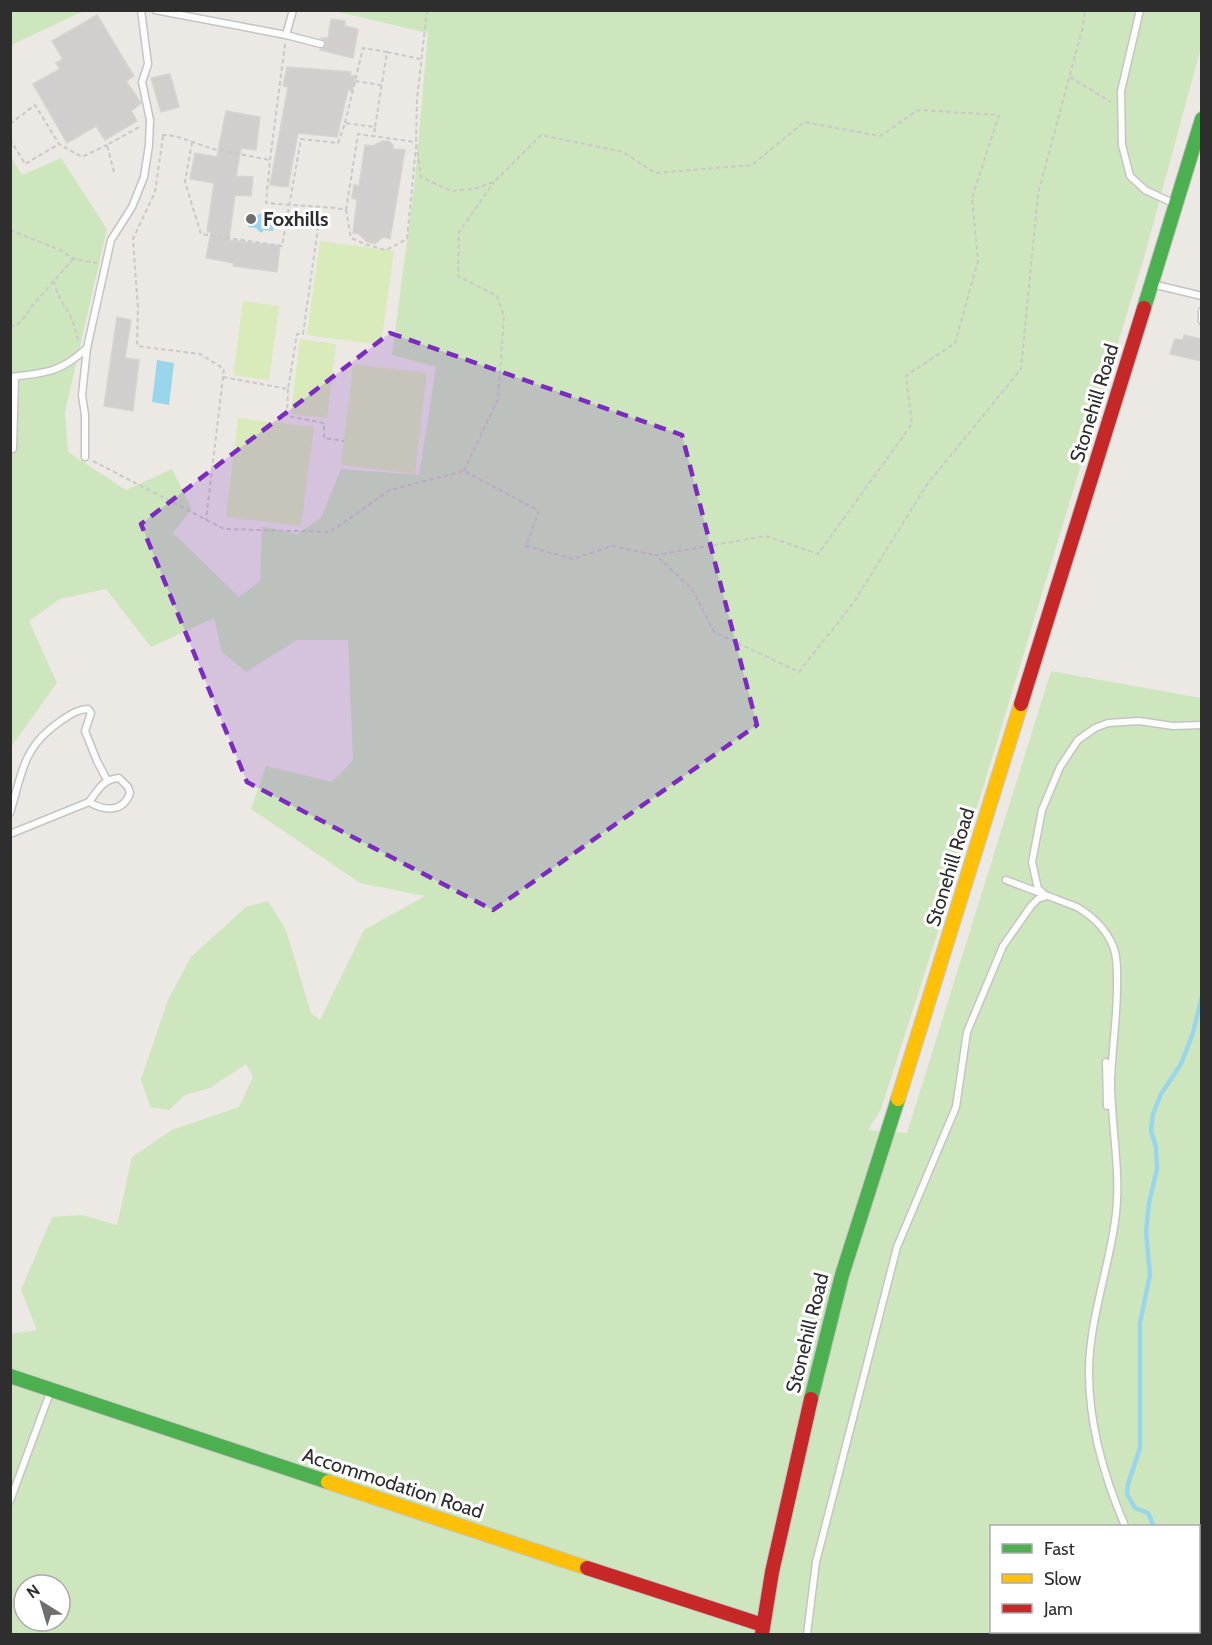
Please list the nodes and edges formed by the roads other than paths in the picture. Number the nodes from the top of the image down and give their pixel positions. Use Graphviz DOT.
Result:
graph roads {
  1 [pos="141,10"];
  2 [pos="155,10"];
  3 [pos="293,10"];
  4 [pos="1140,10"];
  5 [pos="286,35"];
  6 [pos="321,44"];
  7 [pos="1202,118"];
  8 [pos="1175,205"];
  9 [pos="1151,284"];
  10 [pos="1202,296"];
  11 [pos="1202,311"];
  12 [pos="1202,321"];
  13 [pos="87,348"];
  14 [pos="13,377"];
  15 [pos="13,449"];
  16 [pos="85,457"];
  17 [pos="1202,725"];
  18 [pos="107,780"];
  19 [pos="89,802"];
  20 [pos="10,813"];
  21 [pos="10,834"];
  22 [pos="1006,880"];
  23 [pos="1047,896"];
  24 [pos="1106,1062"];
  25 [pos="1107,1106"];
  26 [pos="10,1376"];
  27 [pos="51,1390"];
  28 [pos="10,1501"];
  29 [pos="1124,1525"];
  30 [pos="763,1630"];
  31 [pos="807,1635"];
  1 -- 13 [label="lane"];
  2 -- 5 [label="lane"];
  3 -- 5 [label="lane"];
  4 -- 8 [label="lane"];
  5 -- 6 [label="lane"];
  7 -- 8 [label="street, Stonehill Road"];
  8 -- 9 [label="street, Stonehill Road"];
  9 -- 10 [label="lane"];
  9 -- 30 [label="street, Stonehill Road"];
  11 -- 12 [label="lane"];
  13 -- 14 [label="lane"];
  13 -- 16 [label="lane"];
  14 -- 15 [label="lane"];
  17 -- 23 [label="lane"];
  18 -- 19 [label="lane"];
  18 -- 19 [label="lane"];
  18 -- 20 [label="lane"];
  19 -- 21 [label="lane"];
  22 -- 23 [label="lane"];
  23 -- 29 [label="lane"];
  23 -- 31 [label="lane"];
  24 -- 25 [label="lane"];
  26 -- 27 [label="street, Accommodation Road"];
  27 -- 28 [label="lane"];
  27 -- 30 [label="street, Accommodation Road"];
}
